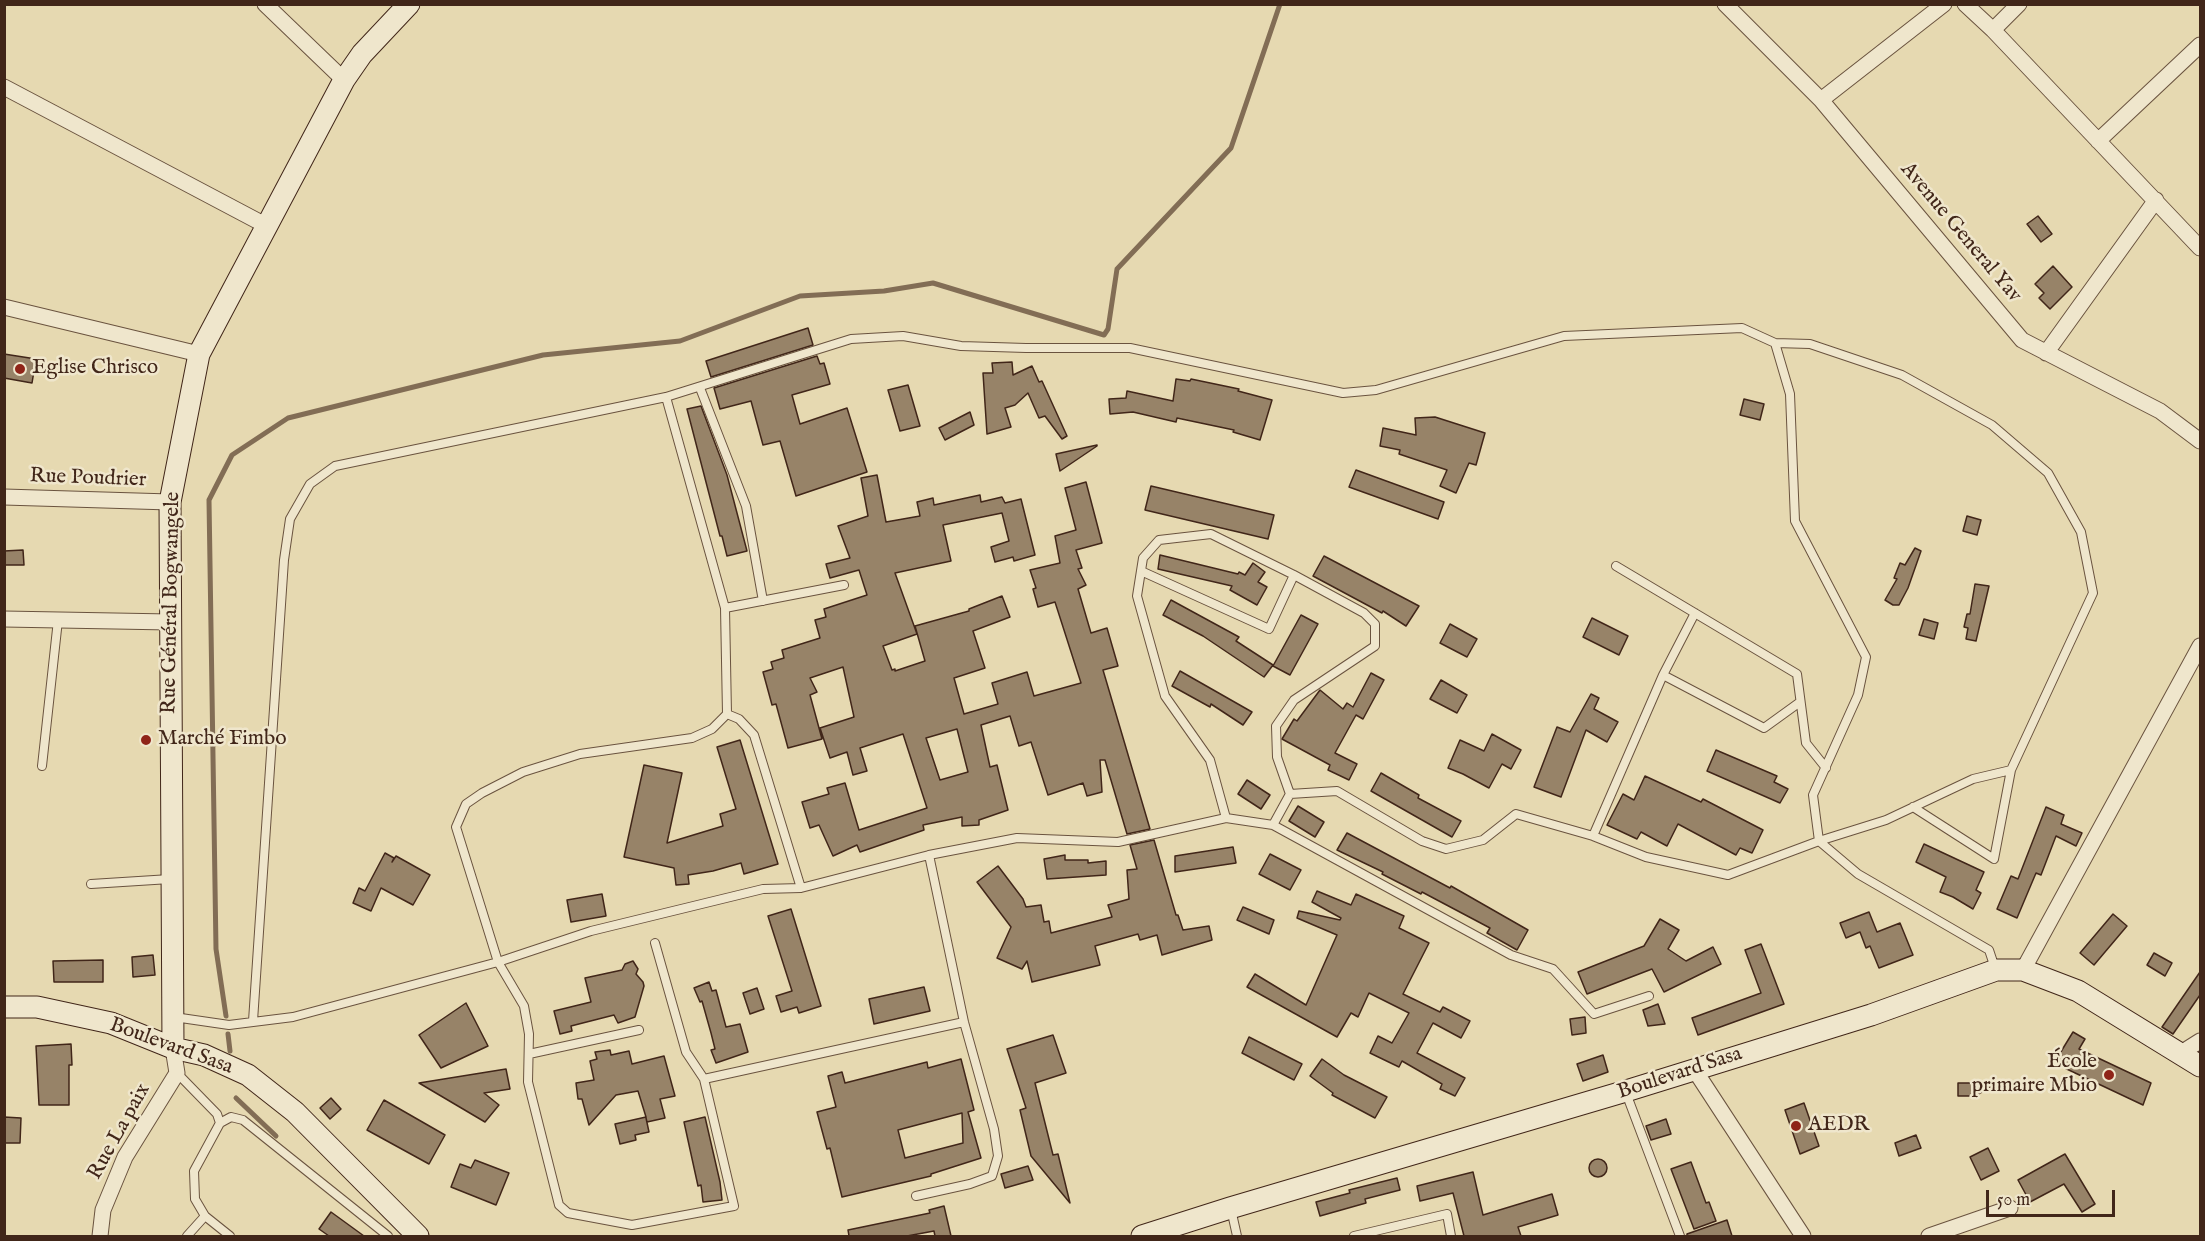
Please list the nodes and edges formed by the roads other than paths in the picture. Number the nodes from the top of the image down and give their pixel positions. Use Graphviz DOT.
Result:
graph roads {
  1 [pos="265,4"];
  2 [pos="410,4"];
  3 [pos="1725,4"];
  4 [pos="1944,4"];
  5 [pos="1965,4"];
  6 [pos="2019,4"];
  7 [pos="1993,30"];
  8 [pos="2200,45"];
  9 [pos="344,80"];
  10 [pos="4,87"];
  11 [pos="1821,100"];
  12 [pos="2098,141"];
  13 [pos="2156,200"];
  14 [pos="267,226"];
  15 [pos="2200,248"];
  16 [pos="4,307"];
  17 [pos="1775,343"];
  18 [pos="2046,353"];
  19 [pos="199,354"];
  20 [pos="700,388"];
  21 [pos="666,397"];
  22 [pos="2200,441"];
  23 [pos="4,497"];
  24 [pos="170,502"];
  25 [pos="1616,566"];
  26 [pos="1141,571"];
  27 [pos="1293,575"];
  28 [pos="844,585"];
  29 [pos="763,601"];
  30 [pos="725,608"];
  31 [pos="1695,613"];
  32 [pos="4,619"];
  33 [pos="57,620"];
  34 [pos="170,622"];
  35 [pos="2200,646"];
  36 [pos="1664,675"];
  37 [pos="1800,702"];
  38 [pos="727,714"];
  39 [pos="42,765"];
  40 [pos="1826,768"];
  41 [pos="2012,770"];
  42 [pos="1290,794"];
  43 [pos="1913,807"];
  44 [pos="1226,818"];
  45 [pos="1273,825"];
  46 [pos="1593,836"];
  47 [pos="1819,841"];
  48 [pos="929,855"];
  49 [pos="171,879"];
  50 [pos="91,884"];
  51 [pos="801,888"];
  52 [pos="655,943"];
  53 [pos="498,962"];
  54 [pos="1996,970"];
  55 [pos="2023,970"];
  56 [pos="1648,996"];
  57 [pos="4,1007"];
  58 [pos="174,1017"];
  59 [pos="253,1021"];
  60 [pos="964,1022"];
  61 [pos="639,1030"];
  62 [pos="2200,1041"];
  63 [pos="174,1048"];
  64 [pos="2181,1053"];
  65 [pos="529,1054"];
  66 [pos="2200,1066"];
  67 [pos="1694,1069"];
  68 [pos="177,1073"];
  69 [pos="704,1079"];
  70 [pos="1626,1091"];
  71 [pos="220,1123"];
  72 [pos="916,1196"];
  73 [pos="1230,1208"];
  74 [pos="2010,1208"];
  75 [pos="205,1216"];
  76 [pos="100,1236"];
  77 [pos="187,1236"];
  78 [pos="230,1236"];
  79 [pos="388,1236"];
  80 [pos="418,1236"];
  81 [pos="1142,1236"];
  82 [pos="1236,1236"];
  83 [pos="1354,1236"];
  84 [pos="1451,1236"];
  85 [pos="1680,1236"];
  86 [pos="1803,1236"];
  87 [pos="1929,1236"];
  1 -- 9 [label="street"];
  2 -- 9 [label="street, Rue Général Bogwangele"];
  3 -- 11 [label="street, Avenue General Yav"];
  4 -- 11 [label="street"];
  5 -- 7 [label="street"];
  6 -- 7 [label="street"];
  7 -- 12 [label="street"];
  8 -- 12 [label="street"];
  9 -- 14 [label="street, Rue Général Bogwangele"];
  10 -- 14 [label="street"];
  11 -- 18 [label="street, Avenue General Yav"];
  12 -- 13 [label="street"];
  13 -- 15 [label="street"];
  13 -- 18 [label="street"];
  14 -- 19 [label="street, Rue Général Bogwangele"];
  16 -- 19 [label="street"];
  17 -- 20 [label="lane"];
  17 -- 40 [label="lane"];
  17 -- 41 [label="lane"];
  18 -- 22 [label="street, Avenue General Yav"];
  19 -- 24 [label="street, Rue Général Bogwangele"];
  20 -- 21 [label="lane"];
  20 -- 29 [label="lane"];
  21 -- 30 [label="lane"];
  21 -- 59 [label="lane"];
  23 -- 24 [label="street, Rue Poudrier"];
  24 -- 34 [label="street, Rue Général Bogwangele"];
  25 -- 31 [label="lane"];
  26 -- 27 [label="lane"];
  26 -- 27 [label="lane"];
  26 -- 44 [label="lane"];
  27 -- 42 [label="lane"];
  28 -- 29 [label="lane"];
  29 -- 30 [label="lane"];
  30 -- 38 [label="lane"];
  31 -- 36 [label="lane"];
  31 -- 37 [label="lane"];
  32 -- 33 [label="street"];
  33 -- 34 [label="street"];
  33 -- 39 [label="lane"];
  34 -- 49 [label="street, Rue Général Bogwangele"];
  35 -- 55 [label="street"];
  36 -- 37 [label="lane"];
  36 -- 46 [label="lane"];
  37 -- 40 [label="lane"];
  38 -- 51 [label="lane"];
  38 -- 53 [label="lane"];
  40 -- 47 [label="lane"];
  41 -- 43 [label="lane"];
  41 -- 43 [label="lane"];
  42 -- 45 [label="lane"];
  42 -- 46 [label="lane"];
  43 -- 47 [label="lane"];
  44 -- 45 [label="lane"];
  44 -- 48 [label="lane"];
  45 -- 56 [label="lane"];
  46 -- 47 [label="lane"];
  47 -- 54 [label="lane"];
  48 -- 51 [label="lane"];
  48 -- 60 [label="lane"];
  49 -- 50 [label="lane"];
  49 -- 58 [label="street, Rue Général Bogwangele"];
  51 -- 53 [label="lane"];
  52 -- 69 [label="lane"];
  53 -- 59 [label="lane"];
  53 -- 65 [label="lane"];
  54 -- 55 [label="street, Boulevard Sasa"];
  54 -- 67 [label="street, Boulevard Sasa"];
  55 -- 64 [label="street, Boulevard Sasa"];
  57 -- 63 [label="street, Boulevard Sasa"];
  58 -- 59 [label="lane"];
  58 -- 63 [label="street, Rue Général Bogwangele"];
  60 -- 69 [label="lane"];
  60 -- 72 [label="lane"];
  61 -- 65 [label="lane"];
  62 -- 64 [label="street"];
  63 -- 68 [label="street, Rue La paix"];
  63 -- 80 [label="street, Boulevard Sasa"];
  64 -- 66 [label="street, Boulevard Sasa"];
  65 -- 69 [label="lane"];
  67 -- 70 [label="street, Boulevard Sasa"];
  67 -- 86 [label="street"];
  68 -- 71 [label="lane"];
  68 -- 76 [label="street, Rue La paix"];
  70 -- 73 [label="street, Boulevard Sasa"];
  70 -- 85 [label="lane"];
  71 -- 75 [label="lane"];
  71 -- 79 [label="lane"];
  73 -- 81 [label="street, Boulevard Sasa"];
  73 -- 82 [label="lane"];
  74 -- 87 [label="street"];
  75 -- 77 [label="lane"];
  75 -- 78 [label="lane"];
  83 -- 84 [label="lane"];
}
